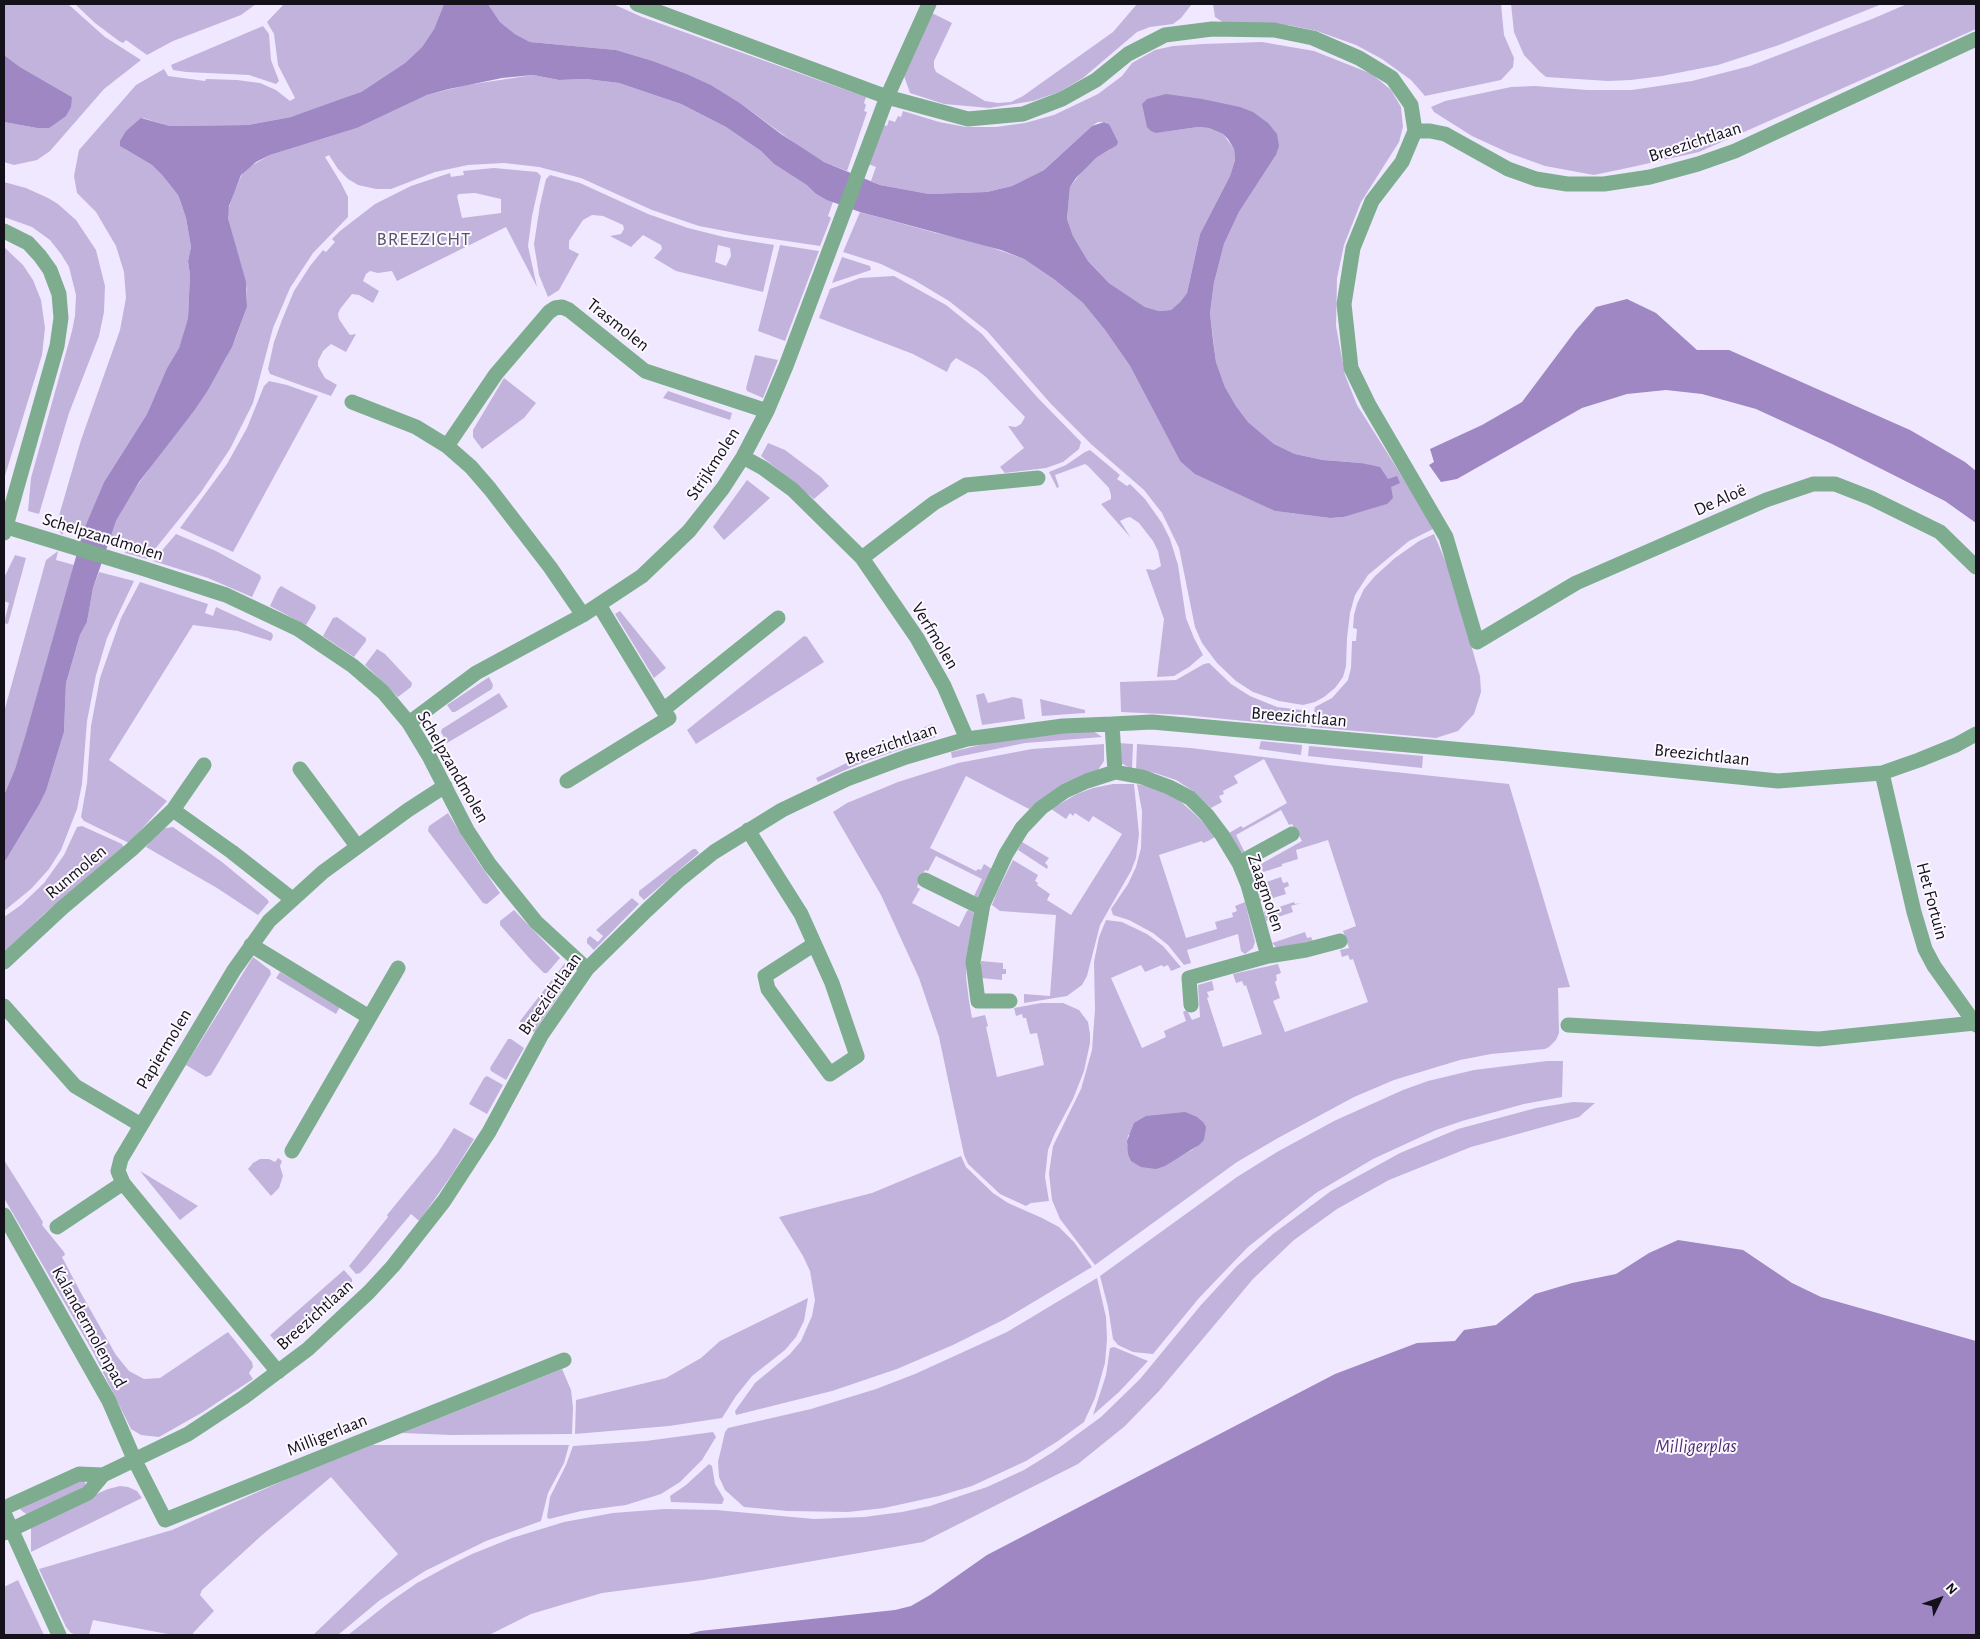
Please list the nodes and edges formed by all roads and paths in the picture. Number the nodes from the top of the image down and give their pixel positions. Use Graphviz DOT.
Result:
graph roads {
  1 [pos="637,4"];
  2 [pos="929,4"];
  3 [pos="1976,39"];
  4 [pos="887,97"];
  5 [pos="1415,131"];
  6 [pos="4,231"];
  7 [pos="352,402"];
  8 [pos="767,411"];
  9 [pos="447,446"];
  10 [pos="743,457"];
  11 [pos="1038,478"];
  12 [pos="4,529"];
  13 [pos="862,558"];
  14 [pos="1976,567"];
  15 [pos="599,606"];
  16 [pos="584,615"];
  17 [pos="778,618"];
  18 [pos="663,710"];
  19 [pos="409,723"];
  20 [pos="1112,724"];
  21 [pos="1976,734"];
  22 [pos="967,739"];
  23 [pos="204,765"];
  24 [pos="300,769"];
  25 [pos="1115,772"];
  26 [pos="1882,773"];
  27 [pos="567,782"];
  28 [pos="445,786"];
  29 [pos="173,810"];
  30 [pos="748,830"];
  31 [pos="1292,834"];
  32 [pos="358,846"];
  33 [pos="1239,863"];
  34 [pos="925,880"];
  35 [pos="292,899"];
  36 [pos="982,908"];
  37 [pos="1340,942"];
  38 [pos="813,944"];
  39 [pos="251,945"];
  40 [pos="1268,956"];
  41 [pos="4,962"];
  42 [pos="398,968"];
  43 [pos="587,970"];
  44 [pos="1010,1000"];
  45 [pos="1191,1005"];
  46 [pos="4,1006"];
  47 [pos="369,1017"];
  48 [pos="1975,1024"];
  49 [pos="1568,1025"];
  50 [pos="141,1125"];
  51 [pos="292,1151"];
  52 [pos="123,1183"];
  53 [pos="4,1215"];
  54 [pos="56,1227"];
  55 [pos="564,1360"];
  56 [pos="278,1372"];
  57 [pos="135,1461"];
  58 [pos="103,1475"];
  59 [pos="4,1508"];
  60 [pos="4,1513"];
  61 [pos="8,1532"];
  62 [pos="59,1635"];
  1 -- 4 [label="street"];
  2 -- 4 [label="street, Strijkmolen"];
  3 -- 5 [label="street, Breezichtlaan"];
  4 -- 5 [label="street"];
  4 -- 8 [label="street, Strijkmolen"];
  5 -- 14 [label="street, De Aloë"];
  6 -- 12 [label="street"];
  7 -- 9 [label="street"];
  8 -- 9 [label="street, Trasmolen"];
  8 -- 10 [label="street, Strijkmolen"];
  9 -- 16 [label="street"];
  10 -- 13 [label="street, Verfmolen"];
  10 -- 15 [label="street, Strijkmolen"];
  11 -- 13 [label="street"];
  12 -- 19 [label="street, Schelpzandmolen"];
  13 -- 22 [label="street, Verfmolen"];
  15 -- 16 [label="street, Strijkmolen"];
  15 -- 18 [label="street"];
  16 -- 19 [label="street, Strijkmolen"];
  17 -- 18 [label="street"];
  18 -- 27 [label="street"];
  19 -- 28 [label="street, Schelpzandmolen"];
  20 -- 22 [label="street, Breezichtlaan"];
  20 -- 25 [label="street"];
  20 -- 26 [label="street, Breezichtlaan"];
  21 -- 26 [label="street, Breezichtlaan"];
  22 -- 30 [label="street, Breezichtlaan"];
  23 -- 29 [label="street, Runmolen"];
  24 -- 32 [label="street"];
  25 -- 33 [label="street, Zaagmolen"];
  25 -- 36 [label="street, Zaagmolen"];
  26 -- 48 [label="street, Het Fortuin"];
  28 -- 32 [label="street, Papiermolen"];
  28 -- 43 [label="street, Schelpzandmolen"];
  29 -- 35 [label="street"];
  29 -- 41 [label="street, Runmolen"];
  30 -- 38 [label="street"];
  30 -- 43 [label="street, Breezichtlaan"];
  31 -- 33 [label="street"];
  32 -- 35 [label="street, Papiermolen"];
  33 -- 40 [label="street, Zaagmolen"];
  34 -- 36 [label="street"];
  35 -- 39 [label="street, Papiermolen"];
  36 -- 44 [label="street, Zaagmolen"];
  37 -- 40 [label="street"];
  38 -- 38 [label="street"];
  39 -- 47 [label="street"];
  39 -- 50 [label="street, Papiermolen"];
  40 -- 45 [label="street, Zaagmolen"];
  42 -- 47 [label="street"];
  43 -- 56 [label="street, Breezichtlaan"];
  46 -- 50 [label="street"];
  47 -- 51 [label="street"];
  48 -- 49 [label="street"];
  50 -- 52 [label="street, Papiermolen"];
  52 -- 54 [label="street"];
  52 -- 56 [label="street"];
  53 -- 57 [label="street, Kalandermolenpad"];
  55 -- 57 [label="street, Milligerlaan"];
  56 -- 57 [label="street, Breezichtlaan"];
  57 -- 58 [label="street, Breezichtlaan"];
  58 -- 59 [label="street, Breezichtlaan"];
  58 -- 61 [label="street, Breezichtlaan"];
  60 -- 61 [label="street"];
  61 -- 62 [label="street"];
}
